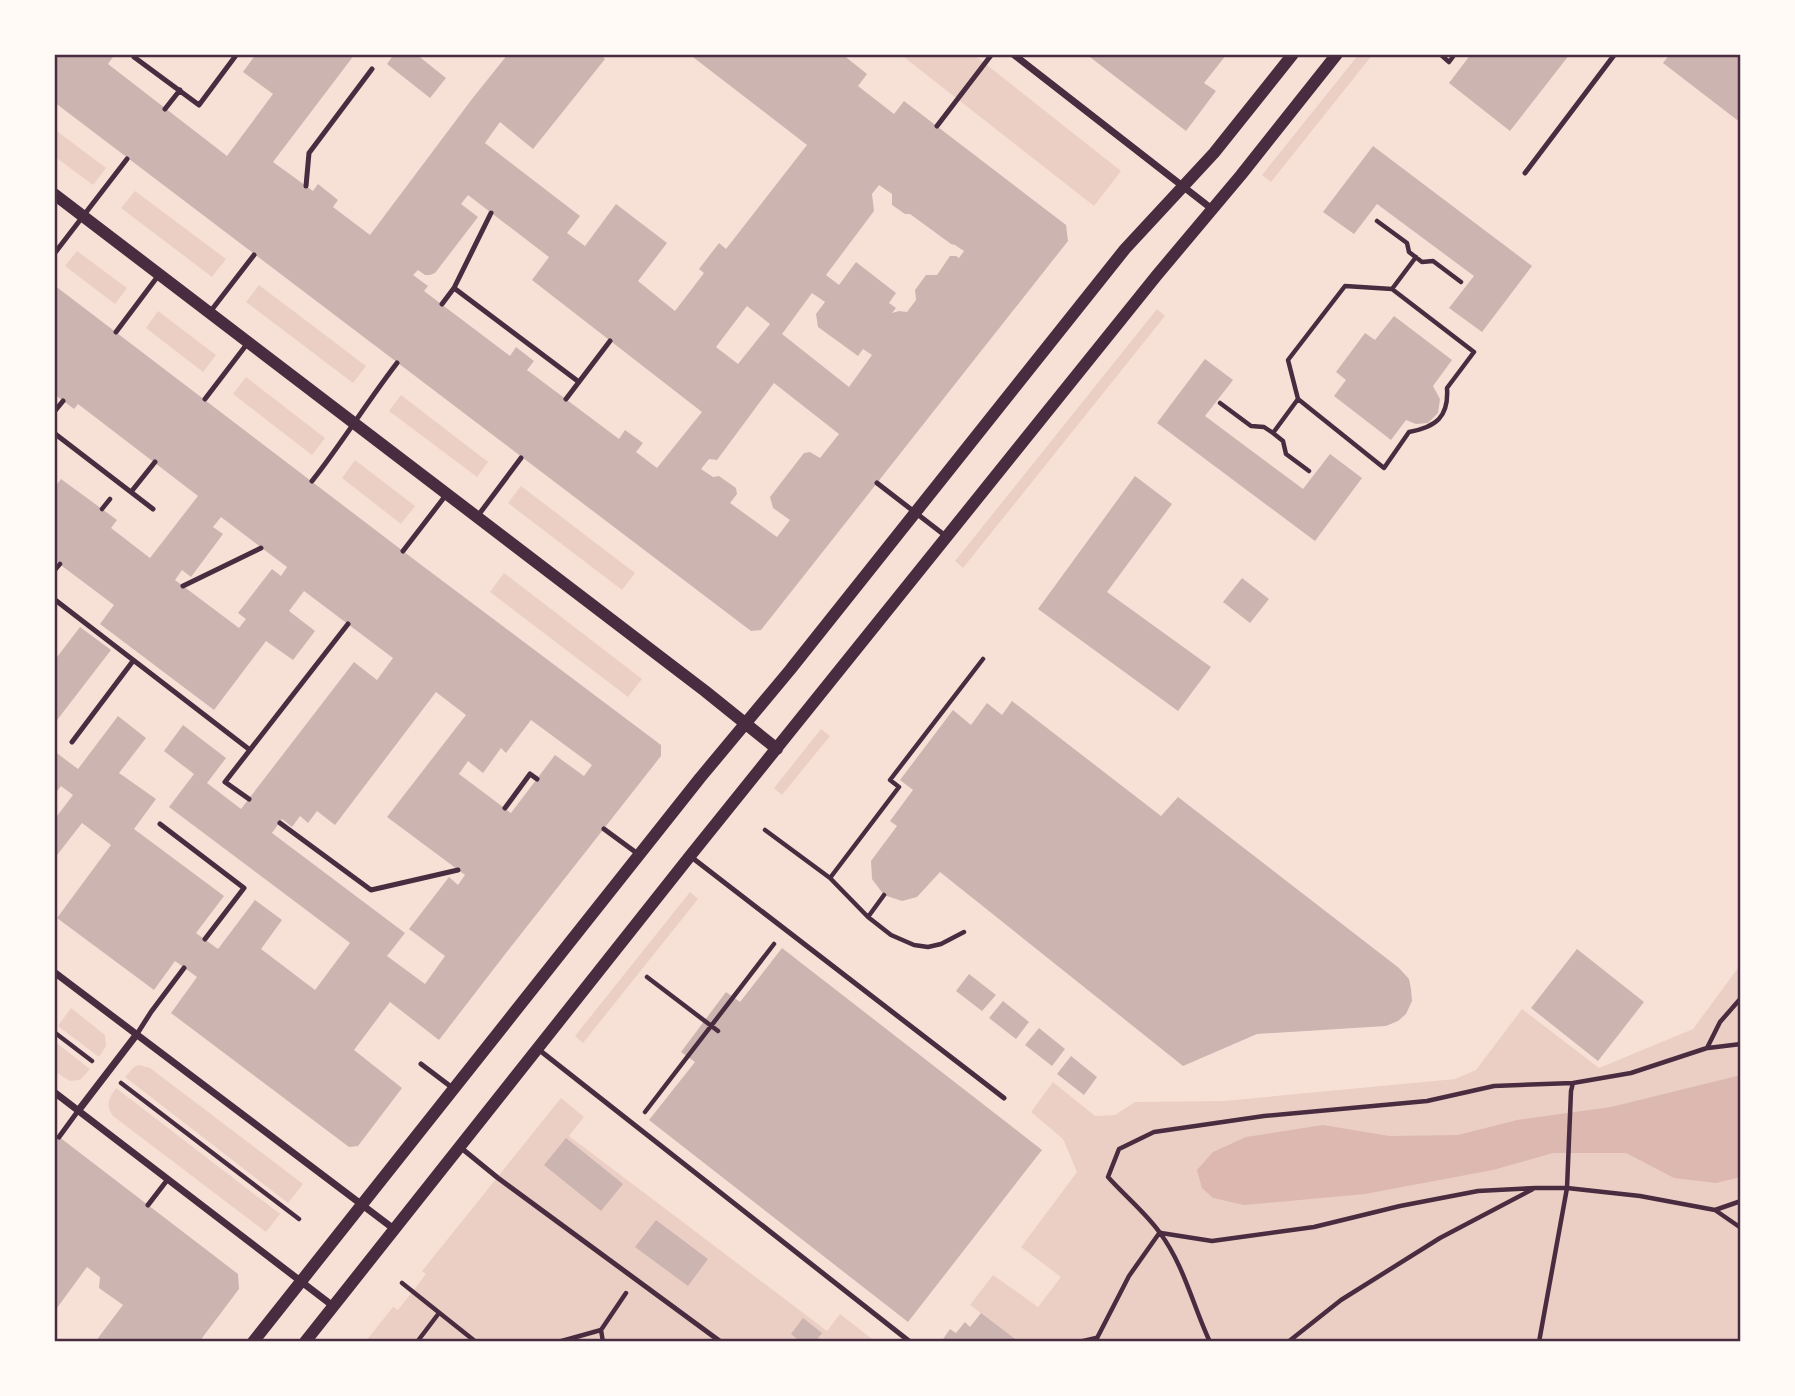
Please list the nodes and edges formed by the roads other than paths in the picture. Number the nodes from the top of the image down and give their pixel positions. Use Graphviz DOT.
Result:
graph roads {
  1 [pos="136,54"];
  2 [pos="237,54"];
  3 [pos="992,54"];
  4 [pos="1013,54"];
  5 [pos="1293,54"];
  6 [pos="1337,54"];
  7 [pos="1615,54"];
  8 [pos="372,69"];
  9 [pos="180,90"];
  10 [pos="165,109"];
  11 [pos="937,126"];
  12 [pos="127,159"];
  13 [pos="1525,173"];
  14 [pos="306,186"];
  15 [pos="1183,187"];
  16 [pos="54,194"];
  17 [pos="1212,209"];
  18 [pos="491,213"];
  19 [pos="83,216"];
  20 [pos="54,254"];
  21 [pos="254,255"];
  22 [pos="160,274"];
  23 [pos="454,288"];
  24 [pos="442,304"];
  25 [pos="210,313"];
  26 [pos="116,332"];
  27 [pos="610,341"];
  28 [pos="249,342"];
  29 [pos="397,363"];
  30 [pos="579,382"];
  31 [pos="205,399"];
  32 [pos="566,399"];
  33 [pos="63,401"];
  34 [pos="54,412"];
  35 [pos="355,423"];
  36 [pos="54,433"];
  37 [pos="521,458"];
  38 [pos="155,463"];
  39 [pos="312,481"];
  40 [pos="877,483"];
  41 [pos="131,492"];
  42 [pos="447,494"];
  43 [pos="153,509"];
  44 [pos="915,513"];
  45 [pos="477,517"];
  46 [pos="947,537"];
  47 [pos="261,548"];
  48 [pos="403,551"];
  49 [pos="183,586"];
  50 [pos="54,599"];
  51 [pos="348,624"];
  52 [pos="133,649"];
  53 [pos="131,658"];
  54 [pos="745,723"];
  55 [pos="72,742"];
  56 [pos="777,749"];
  57 [pos="250,750"];
  58 [pos="537,779"];
  59 [pos="249,799"];
  60 [pos="505,808"];
  61 [pos="280,823"];
  62 [pos="160,824"];
  63 [pos="604,829"];
  64 [pos="639,855"];
  65 [pos="690,856"];
  66 [pos="458,870"];
  67 [pos="205,939"];
  68 [pos="184,968"];
  69 [pos="54,972"];
  70 [pos="137,1034"];
  71 [pos="538,1049"];
  72 [pos="421,1064"];
  73 [pos="454,1089"];
  74 [pos="54,1092"];
  75 [pos="1004,1098"];
  76 [pos="78,1111"];
  77 [pos="59,1137"];
  78 [pos="459,1147"];
  79 [pos="167,1179"];
  80 [pos="148,1205"];
  81 [pos="362,1205"];
  82 [pos="394,1229"];
  83 [pos="301,1282"];
  84 [pos="333,1306"];
  85 [pos="909,1341"];
  86 [pos="253,1342"];
  87 [pos="305,1342"];
  88 [pos="721,1342"];
  1 -- 9 [label="lane"];
  2 -- 9 [label="lane"];
  3 -- 11 [label="lane"];
  4 -- 15 [label="street"];
  5 -- 15 [label="street"];
  6 -- 17 [label="street"];
  7 -- 13 [label="lane"];
  8 -- 14 [label="lane"];
  9 -- 10 [label="lane"];
  12 -- 19 [label="lane"];
  15 -- 17 [label="street"];
  15 -- 44 [label="street"];
  16 -- 19 [label="street"];
  17 -- 46 [label="street"];
  18 -- 23 [label="lane"];
  19 -- 20 [label="lane"];
  19 -- 22 [label="street"];
  21 -- 25 [label="lane"];
  22 -- 25 [label="street"];
  22 -- 26 [label="lane"];
  23 -- 24 [label="lane"];
  23 -- 30 [label="lane"];
  25 -- 28 [label="street"];
  27 -- 30 [label="lane"];
  28 -- 31 [label="lane"];
  28 -- 35 [label="street"];
  29 -- 35 [label="lane"];
  30 -- 32 [label="lane"];
  33 -- 34 [label="lane"];
  35 -- 39 [label="lane"];
  35 -- 42 [label="street"];
  36 -- 41 [label="lane"];
  37 -- 45 [label="lane"];
  38 -- 41 [label="lane"];
  40 -- 44 [label="lane"];
  41 -- 43 [label="lane"];
  42 -- 45 [label="street"];
  42 -- 48 [label="lane"];
  44 -- 46 [label="lane"];
  44 -- 54 [label="street"];
  45 -- 54 [label="street"];
  46 -- 56 [label="street"];
  47 -- 49 [label="lane"];
  50 -- 53 [label="lane"];
  51 -- 57 [label="lane"];
  52 -- 53 [label="lane"];
  53 -- 55 [label="lane"];
  53 -- 57 [label="lane"];
  54 -- 56 [label="street"];
  54 -- 64 [label="street"];
  56 -- 65 [label="street"];
  57 -- 59 [label="lane"];
  58 -- 60 [label="lane"];
  61 -- 66 [label="lane"];
  62 -- 67 [label="lane"];
  63 -- 64 [label="lane"];
  64 -- 73 [label="street"];
  65 -- 71 [label="street"];
  65 -- 75 [label="lane"];
  68 -- 70 [label="lane"];
  69 -- 70 [label="street"];
  70 -- 76 [label="street"];
  70 -- 81 [label="street"];
  71 -- 78 [label="street"];
  71 -- 85 [label="lane"];
  72 -- 73 [label="lane"];
  73 -- 81 [label="street"];
  74 -- 76 [label="street"];
  76 -- 77 [label="lane"];
  76 -- 79 [label="street"];
  78 -- 82 [label="street"];
  78 -- 88 [label="lane"];
  79 -- 80 [label="lane"];
  79 -- 83 [label="street"];
  81 -- 82 [label="street"];
  81 -- 83 [label="street"];
  82 -- 84 [label="street"];
  83 -- 84 [label="street"];
  83 -- 86 [label="street"];
  84 -- 87 [label="street"];
}
